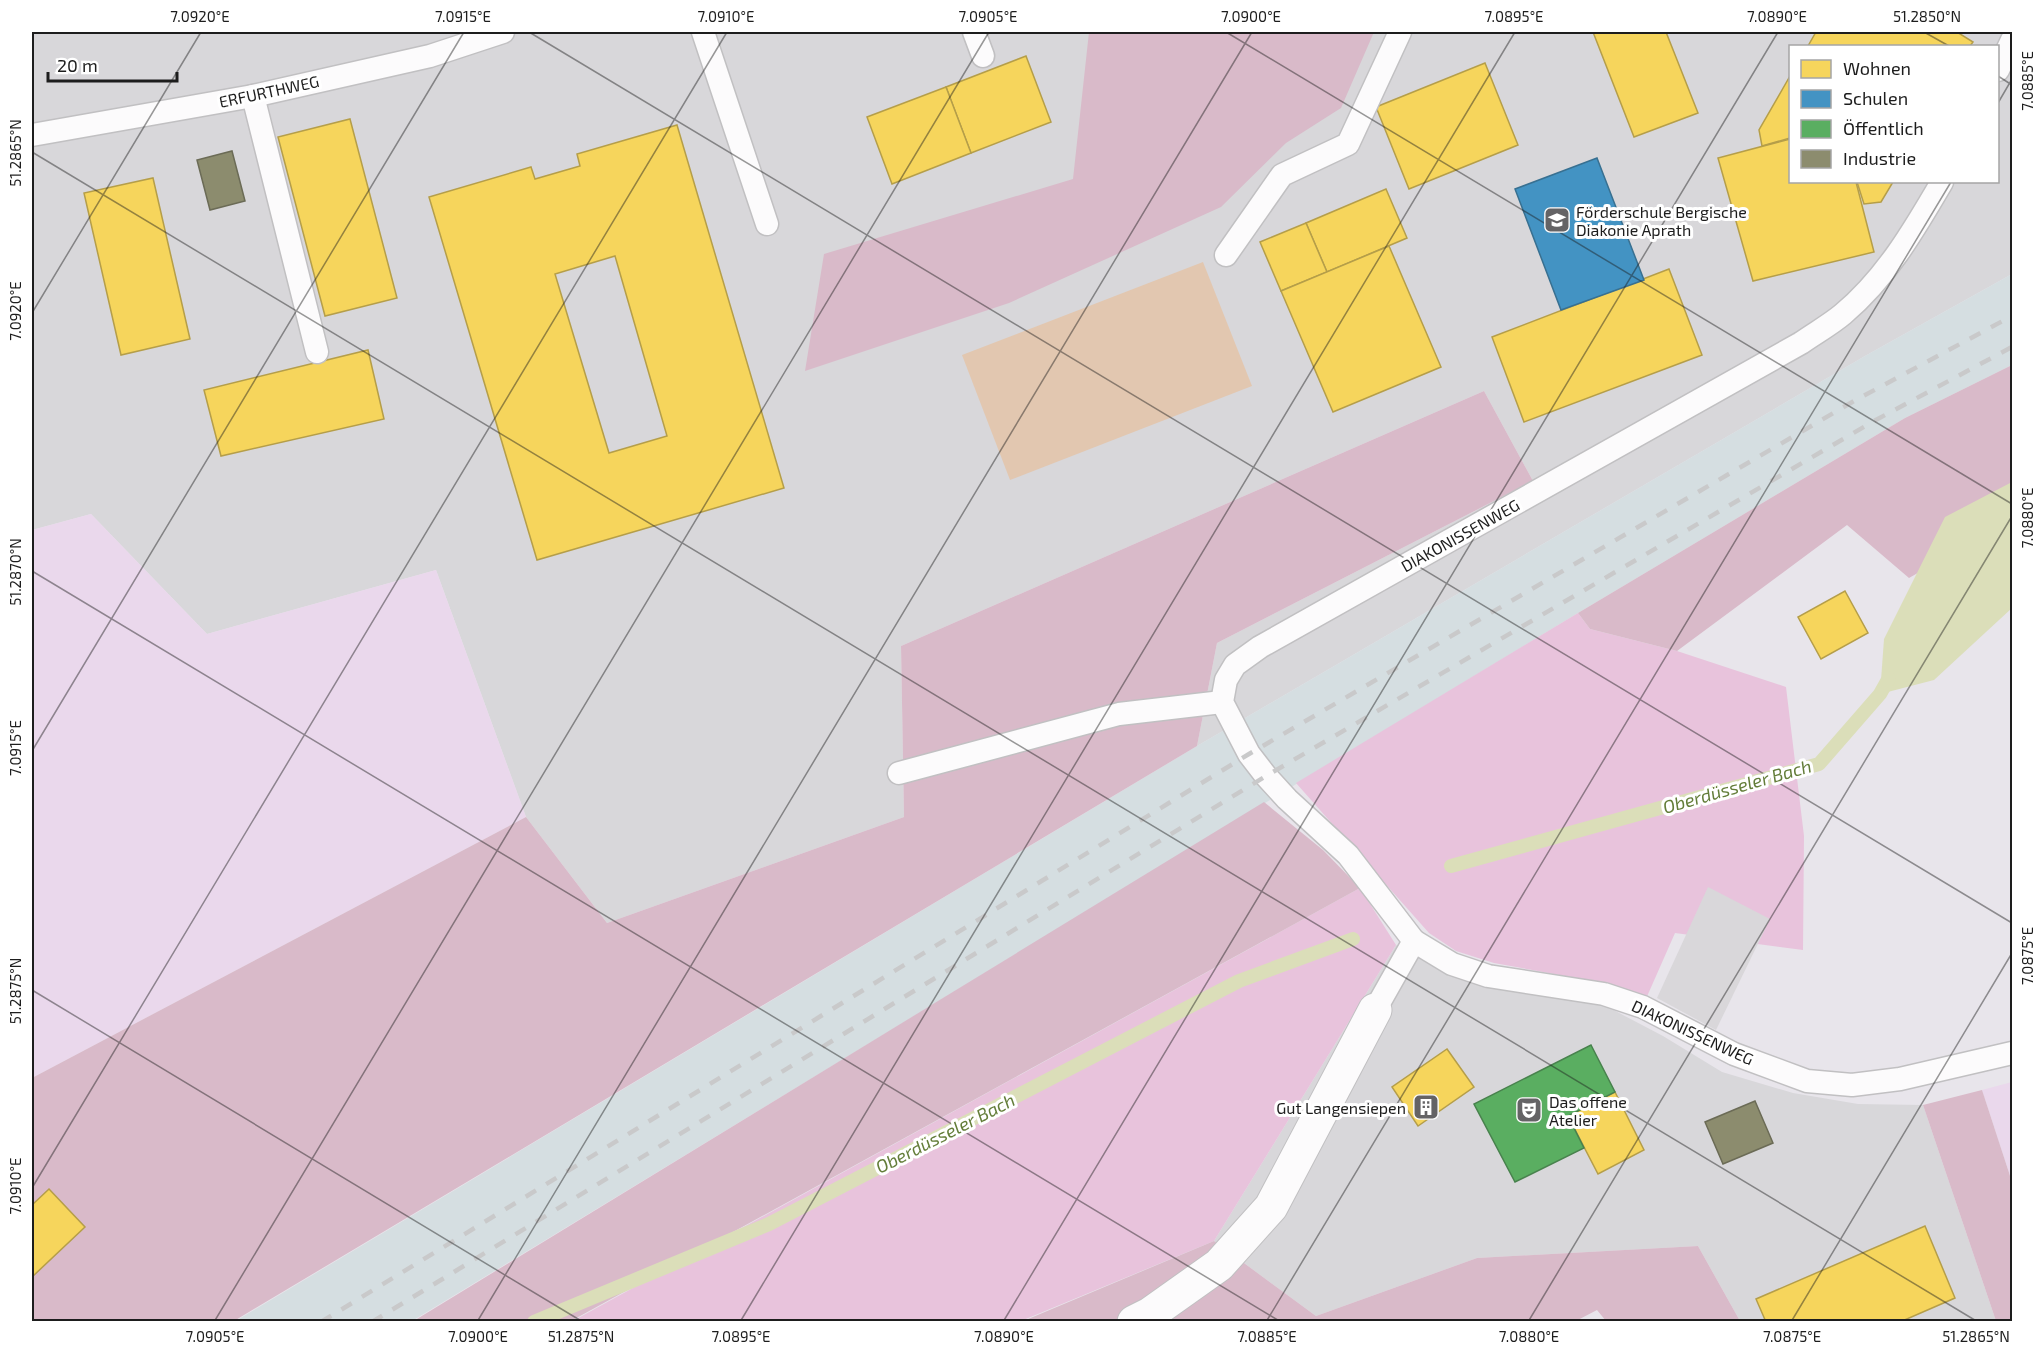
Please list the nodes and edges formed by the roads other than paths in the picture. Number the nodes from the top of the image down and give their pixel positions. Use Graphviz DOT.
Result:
graph roads {
  1 [pos="503,32"];
  2 [pos="703,32"];
  3 [pos="974,32"];
  4 [pos="1400,32"];
  5 [pos="2013,40"];
  6 [pos="983,56"];
  7 [pos="1999,68"];
  8 [pos="253,96"];
  9 [pos="32,135"];
  10 [pos="1941,183"];
  11 [pos="767,224"];
  12 [pos="1226,255"];
  13 [pos="317,352"];
  14 [pos="1222,702"];
  15 [pos="899,773"];
  16 [pos="1414,941"];
  17 [pos="1375,1010"];
  18 [pos="2013,1053"];
  19 [pos="1134,1322"];
  1 -- 8 [label="lane, ERFURTHWEG"];
  2 -- 11 [label="lane"];
  3 -- 6 [label="lane"];
  4 -- 12 [label="lane"];
  5 -- 7 [label="lane"];
  8 -- 9 [label="lane, ERFURTHWEG"];
  8 -- 13 [label="lane"];
  10 -- 14 [label="lane, DIAKONISSENWEG"];
  14 -- 15 [label="lane"];
  14 -- 16 [label="lane, DIAKONISSENWEG"];
  16 -- 17 [label="lane"];
  16 -- 18 [label="lane, DIAKONISSENWEG"];
  17 -- 19 [label="street"];
}
